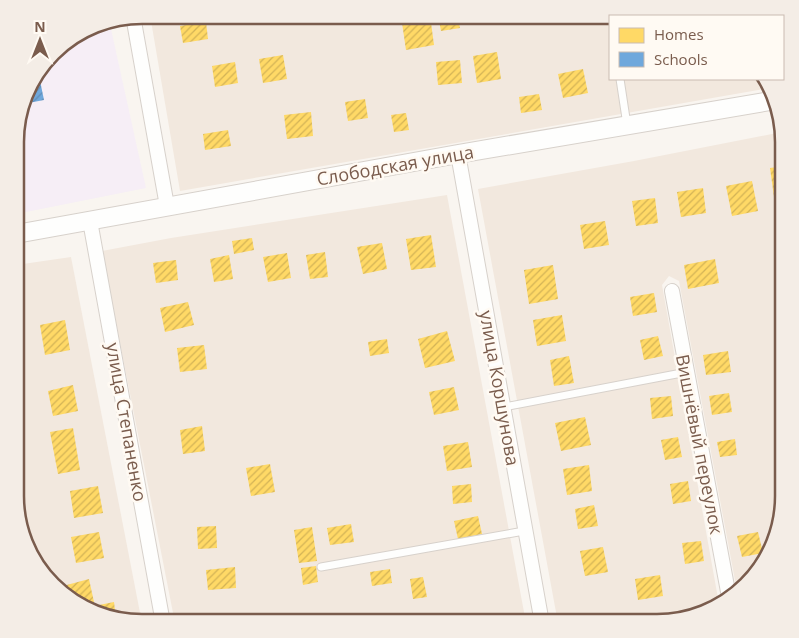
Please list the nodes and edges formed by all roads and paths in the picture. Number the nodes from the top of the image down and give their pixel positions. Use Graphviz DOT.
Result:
graph roads {
  1 [pos="135,24"];
  2 [pos="620,80"];
  3 [pos="768,101"];
  4 [pos="628,126"];
  5 [pos="458,154"];
  6 [pos="167,206"];
  7 [pos="90,221"];
  8 [pos="24,233"];
  9 [pos="672,291"];
  10 [pos="687,372"];
  11 [pos="504,406"];
  12 [pos="524,530"];
  13 [pos="321,567"];
  14 [pos="728,591"];
  15 [pos="161,614"];
  16 [pos="540,614"];
  1 -- 6 [label="street"];
  2 -- 4 [label="lane"];
  3 -- 4 [label="street, Слободская улица"];
  4 -- 5 [label="street, Слободская улица"];
  5 -- 6 [label="street, Слободская улица"];
  5 -- 11 [label="street, улица Коршунова"];
  6 -- 7 [label="street, Слободская улица"];
  7 -- 8 [label="street, Слободская улица"];
  7 -- 15 [label="street, улица Степаненко"];
  9 -- 10 [label="street, Вишнёвый переулок"];
  10 -- 11 [label="lane"];
  10 -- 14 [label="street, Вишнёвый переулок"];
  11 -- 12 [label="street, улица Коршунова"];
  12 -- 13 [label="lane"];
  12 -- 16 [label="street, улица Коршунова"];
}
